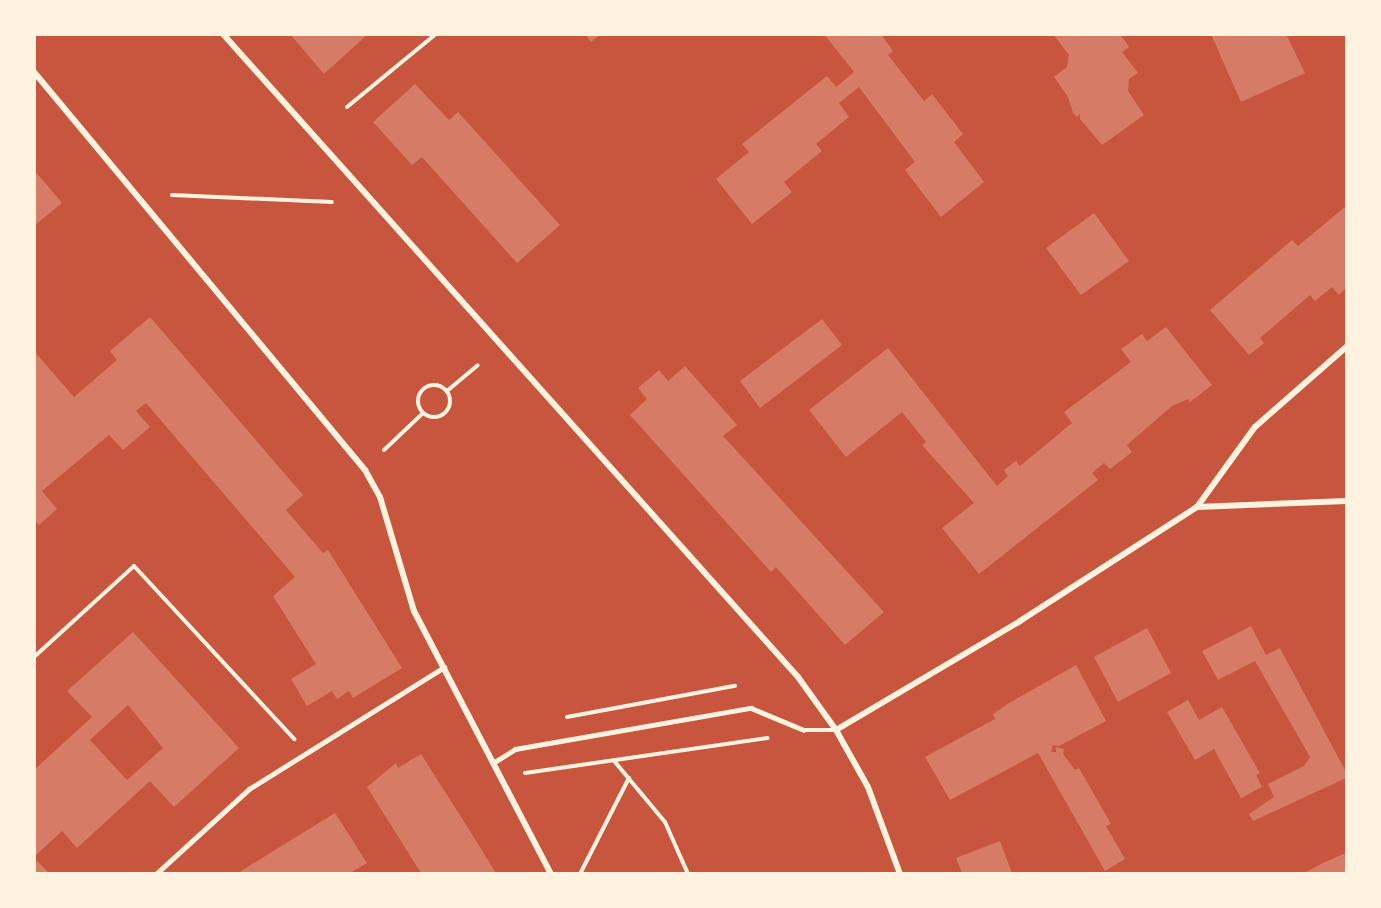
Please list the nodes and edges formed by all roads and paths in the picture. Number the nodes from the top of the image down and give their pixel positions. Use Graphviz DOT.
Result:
graph roads {
  1 [pos="223,34"];
  2 [pos="436,34"];
  3 [pos="34,72"];
  4 [pos="347,107"];
  5 [pos="172,195"];
  6 [pos="332,202"];
  7 [pos="1347,347"];
  8 [pos="478,365"];
  9 [pos="447,391"];
  10 [pos="423,413"];
  11 [pos="384,450"];
  12 [pos="1347,501"];
  13 [pos="1197,507"];
  14 [pos="34,657"];
  15 [pos="444,668"];
  16 [pos="735,686"];
  17 [pos="563,717"];
  18 [pos="836,730"];
  19 [pos="771,737"];
  20 [pos="306,752"];
  21 [pos="615,762"];
  22 [pos="493,763"];
  23 [pos="525,773"];
  24 [pos="629,778"];
  25 [pos="156,873"];
  26 [pos="551,873"];
  27 [pos="580,873"];
  28 [pos="688,873"];
  29 [pos="900,873"];
  1 -- 18 [label="street"];
  2 -- 4 [label="path"];
  3 -- 15 [label="street"];
  5 -- 6 [label="path"];
  7 -- 13 [label="street"];
  8 -- 9 [label="path"];
  9 -- 10 [label="path"];
  9 -- 10 [label="path"];
  10 -- 11 [label="path"];
  12 -- 13 [label="street"];
  13 -- 18 [label="street"];
  14 -- 20 [label="path"];
  15 -- 20 [label="lane"];
  15 -- 22 [label="street"];
  16 -- 17 [label="path"];
  18 -- 22 [label="lane"];
  18 -- 29 [label="street"];
  19 -- 21 [label="path"];
  20 -- 25 [label="lane"];
  21 -- 23 [label="path"];
  21 -- 24 [label="path"];
  22 -- 26 [label="street"];
  24 -- 27 [label="path"];
  24 -- 28 [label="path"];
}
